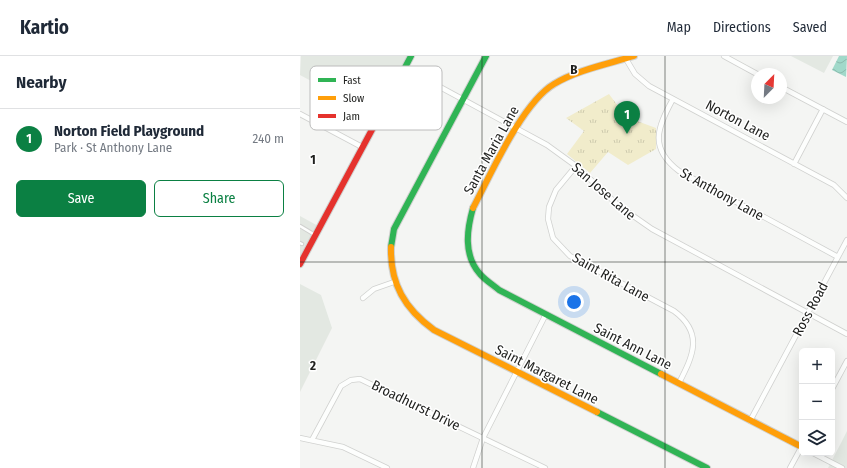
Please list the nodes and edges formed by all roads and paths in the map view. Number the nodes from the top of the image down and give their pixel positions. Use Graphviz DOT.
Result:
graph roads {
  1 [pos="411,56"];
  2 [pos="486,56"];
  3 [pos="634,56"];
  4 [pos="724,56"];
  5 [pos="626,57"];
  6 [pos="406,66"];
  7 [pos="751,71"];
  8 [pos="442,88"];
  9 [pos="787,90"];
  10 [pos="463,99"];
  11 [pos="673,99"];
  12 [pos="823,109"];
  13 [pos="302,115"];
  14 [pos="300,122"];
  15 [pos="847,122"];
  16 [pos="516,128"];
  17 [pos="330,130"];
  18 [pos="371,130"];
  19 [pos="362,147"];
  20 [pos="794,164"];
  21 [pos="576,166"];
  22 [pos="847,198"];
  23 [pos="301,228"];
  24 [pos="315,235"];
  25 [pos="847,240"];
  26 [pos="468,250"];
  27 [pos="838,256"];
  28 [pos="301,260"];
  29 [pos="394,282"];
  30 [pos="363,298"];
  31 [pos="808,313"];
  32 [pos="546,314"];
  33 [pos="847,334"];
  34 [pos="847,361"];
  35 [pos="516,372"];
  36 [pos="679,383"];
  37 [pos="835,384"];
  38 [pos="750,421"];
  39 [pos="300,438"];
  40 [pos="483,438"];
  41 [pos="312,440"];
  42 [pos="799,446"];
  43 [pos="799,452"];
  44 [pos="819,456"];
  45 [pos="839,467"];
  46 [pos="387,468"];
  47 [pos="474,468"];
  48 [pos="545,468"];
  49 [pos="707,468"];
  50 [pos="790,468"];
  1 -- 6 [label="street"];
  2 -- 10 [label="street, Saint Margaret Lane"];
  3 -- 5 [label="street, Santa Maria Lane"];
  4 -- 7 [label="street"];
  5 -- 11 [label="street, Norton Lane"];
  5 -- 16 [label="street, Santa Maria Lane"];
  8 -- 10 [label="street, San Jose Lane"];
  9 -- 12 [label="street"];
  10 -- 16 [label="street, San Jose Lane"];
  10 -- 29 [label="street, Saint Margaret Lane"];
  11 -- 20 [label="street, Norton Lane"];
  11 -- 27 [label="street, St Anthony Lane"];
  12 -- 15 [label="street"];
  12 -- 20 [label="street"];
  13 -- 14 [label="street"];
  16 -- 21 [label="street, San Jose Lane"];
  16 -- 26 [label="street, Santa Maria Lane"];
  17 -- 19 [label="street"];
  18 -- 19 [label="street"];
  19 -- 24 [label="street"];
  20 -- 22 [label="street, Norton Lane"];
  21 -- 31 [label="street, San Jose Lane"];
  21 -- 36 [label="street, Saint Rita Lane"];
  23 -- 24 [label="lane"];
  24 -- 28 [label="street"];
  25 -- 27 [label="street, Ross Road"];
  26 -- 32 [label="street, Saint Ann Lane"];
  27 -- 31 [label="street, Ross Road"];
  29 -- 30 [label="street"];
  29 -- 35 [label="street, Saint Margaret Lane"];
  31 -- 33 [label="street, San Jose Lane"];
  31 -- 38 [label="street, Ross Road"];
  32 -- 35 [label="street"];
  32 -- 36 [label="street, Saint Ann Lane"];
  34 -- 37 [label="street"];
  35 -- 40 [label="street"];
  35 -- 49 [label="street, Saint Margaret Lane"];
  36 -- 38 [label="street, Saint Ann Lane"];
  38 -- 42 [label="street, Saint Ann Lane"];
  39 -- 41 [label="street"];
  40 -- 41 [label="street, Broadhurst Drive"];
  40 -- 47 [label="street"];
  40 -- 48 [label="street, Broadhurst Drive"];
  41 -- 46 [label="street"];
  43 -- 50 [label="street"];
  44 -- 45 [label="street"];
}
